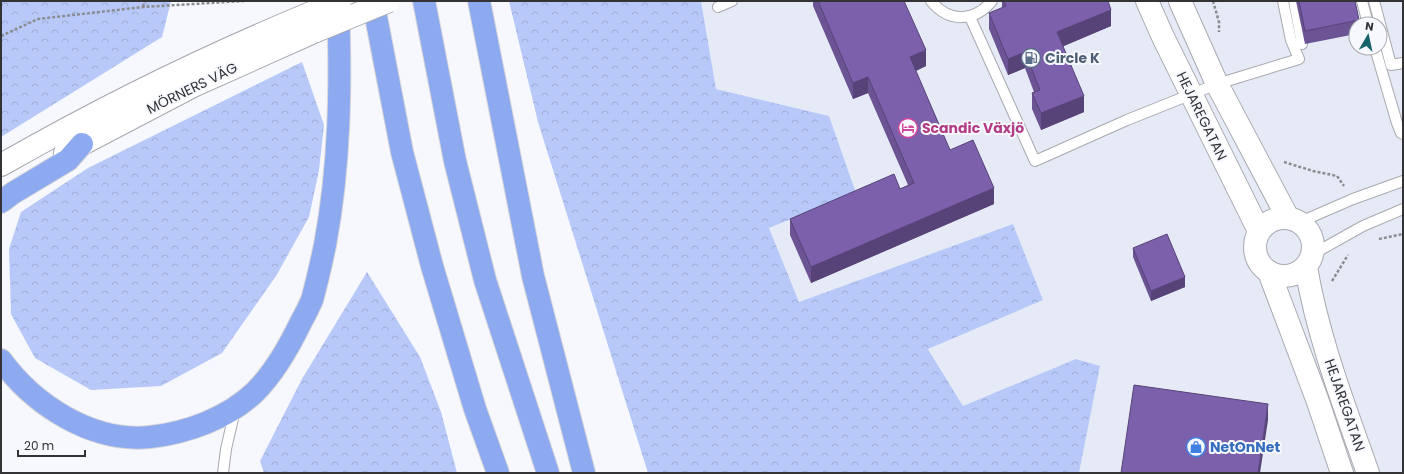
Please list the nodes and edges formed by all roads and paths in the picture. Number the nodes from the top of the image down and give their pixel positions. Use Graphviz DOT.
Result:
graph roads {
  1 [pos="145,1"];
  2 [pos="244,1"];
  3 [pos="339,1"];
  4 [pos="373,1"];
  5 [pos="389,1"];
  6 [pos="424,1"];
  7 [pos="479,1"];
  8 [pos="732,1"];
  9 [pos="931,1"];
  10 [pos="992,1"];
  11 [pos="1147,1"];
  12 [pos="1180,1"];
  13 [pos="1284,1"];
  14 [pos="1294,1"];
  15 [pos="1362,1"];
  16 [pos="1374,1"];
  17 [pos="143,7"];
  18 [pos="718,7"];
  19 [pos="1366,16"];
  20 [pos="970,17"];
  21 [pos="313,22"];
  22 [pos="1,36"];
  23 [pos="1302,44"];
  24 [pos="1377,56"];
  25 [pos="1403,62"];
  26 [pos="1217,84"];
  27 [pos="1192,94"];
  28 [pos="1403,134"];
  29 [pos="82,144"];
  30 [pos="1,165"];
  31 [pos="1403,181"];
  32 [pos="1,189"];
  33 [pos="1,202"];
  34 [pos="1403,209"];
  35 [pos="1294,220"];
  36 [pos="1259,231"];
  37 [pos="1403,234"];
  38 [pos="1374,240"];
  39 [pos="1309,260"];
  40 [pos="1269,272"];
  41 [pos="1,360"];
  42 [pos="236,406"];
  43 [pos="223,473"];
  44 [pos="498,473"];
  45 [pos="548,473"];
  46 [pos="584,473"];
  47 [pos="1342,473"];
  48 [pos="1368,473"];
  1 -- 17 [label="path"];
  2 -- 17 [label="path"];
  3 -- 21 [label="street, MÖRNERS VÄG, bridge"];
  3 -- 42 [label="highway"];
  4 -- 44 [label="highway"];
  5 -- 21 [label="street, MÖRNERS VÄG, bridge"];
  6 -- 45 [label="highway"];
  7 -- 46 [label="highway"];
  8 -- 18 [label="lane"];
  9 -- 20 [label="lane"];
  10 -- 20 [label="lane"];
  11 -- 27 [label="street, HEJAREGATAN"];
  12 -- 26 [label="street, HEJAREGATAN"];
  13 -- 26 [label="lane"];
  14 -- 23 [label="lane"];
  15 -- 19 [label="lane"];
  16 -- 25 [label="lane"];
  17 -- 22 [label="path"];
  20 -- 27 [label="lane"];
  21 -- 29 [label="street, MÖRNERS VÄG"];
  21 -- 30 [label="street, MÖRNERS VÄG"];
  24 -- 28 [label="lane"];
  26 -- 27 [label="lane"];
  26 -- 35 [label="street, HEJAREGATAN"];
  27 -- 36 [label="street, HEJAREGATAN"];
  29 -- 32 [label="street, MÖRNERS VÄG"];
  29 -- 33 [label="highway"];
  31 -- 35 [label="lane"];
  34 -- 39 [label="lane"];
  35 -- 36 [label="street"];
  35 -- 39 [label="street"];
  36 -- 40 [label="street"];
  37 -- 38 [label="path"];
  39 -- 40 [label="street"];
  39 -- 48 [label="street, HEJAREGATAN"];
  40 -- 47 [label="street, HEJAREGATAN"];
  41 -- 42 [label="highway"];
  42 -- 43 [label="lane"];
}
